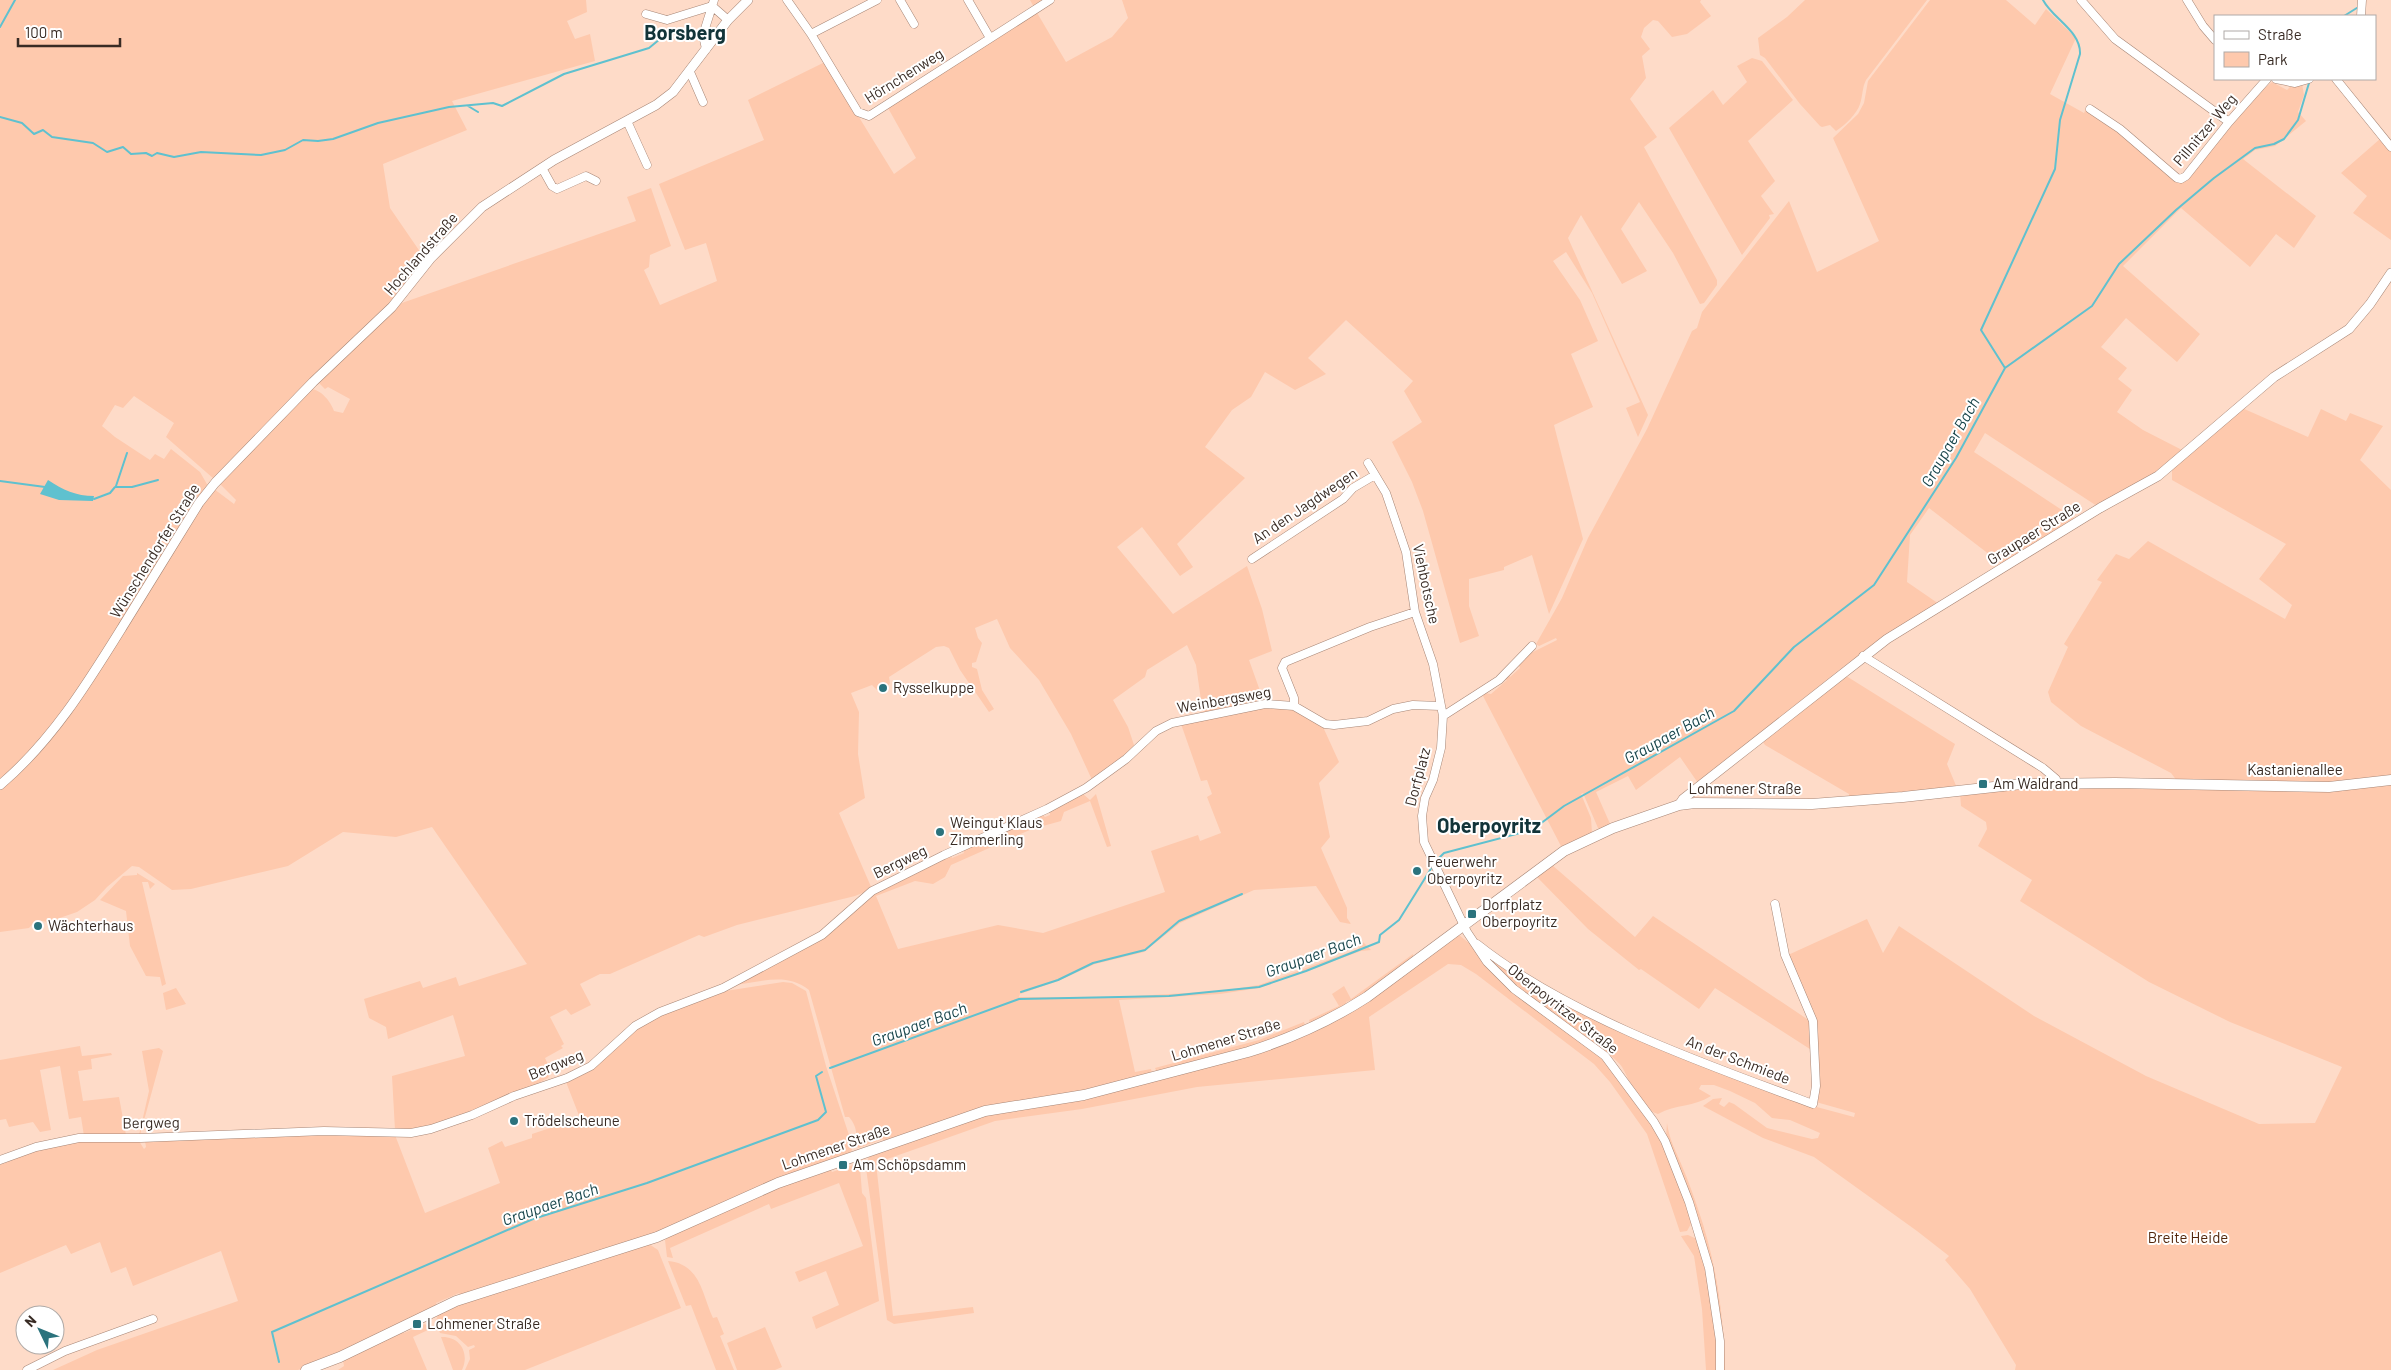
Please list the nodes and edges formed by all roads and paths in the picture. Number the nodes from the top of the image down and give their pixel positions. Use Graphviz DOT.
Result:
graph roads {
  1 [pos="748,0"];
  2 [pos="787,0"];
  3 [pos="877,0"];
  4 [pos="900,0"];
  5 [pos="968,0"];
  6 [pos="1050,0"];
  7 [pos="2081,0"];
  8 [pos="2187,0"];
  9 [pos="2362,0"];
  10 [pos="713,3"];
  11 [pos="646,14"];
  12 [pos="2362,15"];
  13 [pos="728,20"];
  14 [pos="914,24"];
  15 [pos="811,34"];
  16 [pos="990,38"];
  17 [pos="2214,39"];
  18 [pos="706,49"];
  19 [pos="690,72"];
  20 [pos="2266,80"];
  21 [pos="2281,80"];
  22 [pos="2306,80"];
  23 [pos="2337,80"];
  24 [pos="703,102"];
  25 [pos="2090,109"];
  26 [pos="627,120"];
  27 [pos="2229,122"];
  28 [pos="2391,147"];
  29 [pos="647,165"];
  30 [pos="542,168"];
  31 [pos="596,181"];
  32 [pos="2391,273"];
  33 [pos="373,327"];
  34 [pos="1368,463"];
  35 [pos="1375,475"];
  36 [pos="1252,559"];
  37 [pos="1415,612"];
  38 [pos="1532,646"];
  39 [pos="1863,656"];
  40 [pos="1294,706"];
  41 [pos="1440,706"];
  42 [pos="1443,716"];
  43 [pos="2391,780"];
  44 [pos="2056,783"];
  45 [pos="2199,784"];
  46 [pos="0,785"];
  47 [pos="1086,788"];
  48 [pos="1680,805"];
  49 [pos="1775,904"];
  50 [pos="1464,924"];
  51 [pos="1474,941"];
  52 [pos="0,1160"];
  53 [pos="153,1319"];
  54 [pos="27,1370"];
  55 [pos="306,1370"];
  56 [pos="1720,1370"];
  1 -- 13 [label="street, Hochlandstraße"];
  2 -- 15 [label="street, Hörnchenweg"];
  3 -- 15 [label="street"];
  4 -- 14 [label="street"];
  5 -- 16 [label="street"];
  6 -- 16 [label="street, Hörnchenweg"];
  7 -- 27 [label="street"];
  8 -- 17 [label="street"];
  9 -- 12 [label="street"];
  10 -- 11 [label="street"];
  10 -- 13 [label="street"];
  10 -- 18 [label="street"];
  13 -- 18 [label="street, Hochlandstraße"];
  15 -- 16 [label="street, Hörnchenweg"];
  18 -- 19 [label="street, Hochlandstraße"];
  19 -- 24 [label="street"];
  19 -- 26 [label="street, Hochlandstraße"];
  20 -- 27 [label="street, Pillnitzer Weg"];
  21 -- 22 [label="street"];
  23 -- 28 [label="street"];
  25 -- 27 [label="street, Pillnitzer Weg"];
  26 -- 29 [label="street"];
  26 -- 30 [label="street, Hochlandstraße"];
  30 -- 31 [label="street"];
  30 -- 33 [label="street, Hochlandstraße"];
  32 -- 39 [label="street, Graupaer Straße"];
  33 -- 46 [label="street, Wünschendorfer Straße"];
  34 -- 35 [label="street, Viehbotsche"];
  35 -- 36 [label="street, An den Jagdwegen"];
  35 -- 37 [label="street, Viehbotsche"];
  37 -- 40 [label="street"];
  37 -- 41 [label="street, Viehbotsche"];
  38 -- 42 [label="street"];
  39 -- 44 [label="street"];
  39 -- 48 [label="street, Graupaer Straße"];
  40 -- 41 [label="street, Weinbergsweg"];
  40 -- 47 [label="street, Weinbergsweg"];
  41 -- 42 [label="street, Viehbotsche"];
  42 -- 50 [label="street, Dorfplatz"];
  43 -- 45 [label="main road, Kastanienallee"];
  44 -- 45 [label="main road, Lohmener Straße"];
  44 -- 48 [label="main road, Lohmener Straße"];
  47 -- 52 [label="street, Bergweg"];
  48 -- 50 [label="main road, Lohmener Straße"];
  49 -- 51 [label="street, An der Schmiede"];
  50 -- 51 [label="street, Oberpoyritzer Straße"];
  50 -- 55 [label="main road, Lohmener Straße"];
  51 -- 56 [label="street, Oberpoyritzer Straße"];
  53 -- 54 [label="street"];
}
